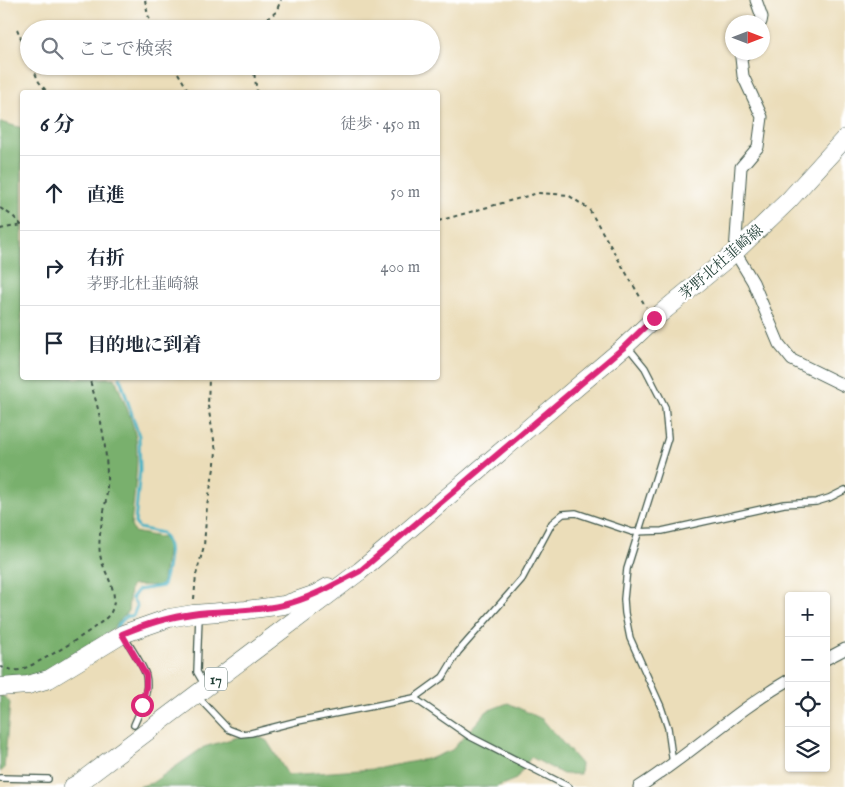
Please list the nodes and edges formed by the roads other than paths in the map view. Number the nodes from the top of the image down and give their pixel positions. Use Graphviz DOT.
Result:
graph roads {
  1 [pos="756,0"];
  2 [pos="761,15"];
  3 [pos="741,60"];
  4 [pos="845,138"];
  5 [pos="735,252"];
  6 [pos="626,345"];
  7 [pos="845,386"];
  8 [pos="845,490"];
  9 [pos="638,532"];
  10 [pos="360,571"];
  11 [pos="196,614"];
  12 [pos="122,634"];
  13 [pos="845,649"];
  14 [pos="830,657"];
  15 [pos="786,682"];
  16 [pos="0,687"];
  17 [pos="200,690"];
  18 [pos="414,698"];
  19 [pos="134,725"];
  20 [pos="674,764"];
  21 [pos="0,778"];
  22 [pos="48,778"];
  23 [pos="72,787"];
  24 [pos="568,787"];
  25 [pos="638,787"];
  1 -- 2 [label="street"];
  3 -- 5 [label="street"];
  4 -- 5 [label="main road, 茅野北杜韮崎線 / 17"];
  5 -- 6 [label="main road, 茅野北杜韮崎線 / 17"];
  5 -- 7 [label="street"];
  6 -- 9 [label="lane"];
  6 -- 10 [label="main road, 茅野北杜韮崎線 / 17"];
  8 -- 9 [label="lane"];
  9 -- 18 [label="lane"];
  9 -- 20 [label="lane"];
  10 -- 11 [label="main road, 茅野北杜韮崎線 / 17"];
  10 -- 17 [label="main road, 茅野北杜韮崎線 / 17"];
  11 -- 12 [label="main road, 茅野北杜韮崎線 / 17"];
  11 -- 17 [label="lane"];
  12 -- 16 [label="main road, 茅野北杜韮崎線 / 17"];
  12 -- 19 [label="lane"];
  13 -- 14 [label="street"];
  15 -- 20 [label="street"];
  17 -- 18 [label="lane"];
  17 -- 23 [label="main road, 茅野北杜韮崎線 / 17"];
  18 -- 24 [label="lane"];
  20 -- 25 [label="street"];
  21 -- 22 [label="lane"];
}
